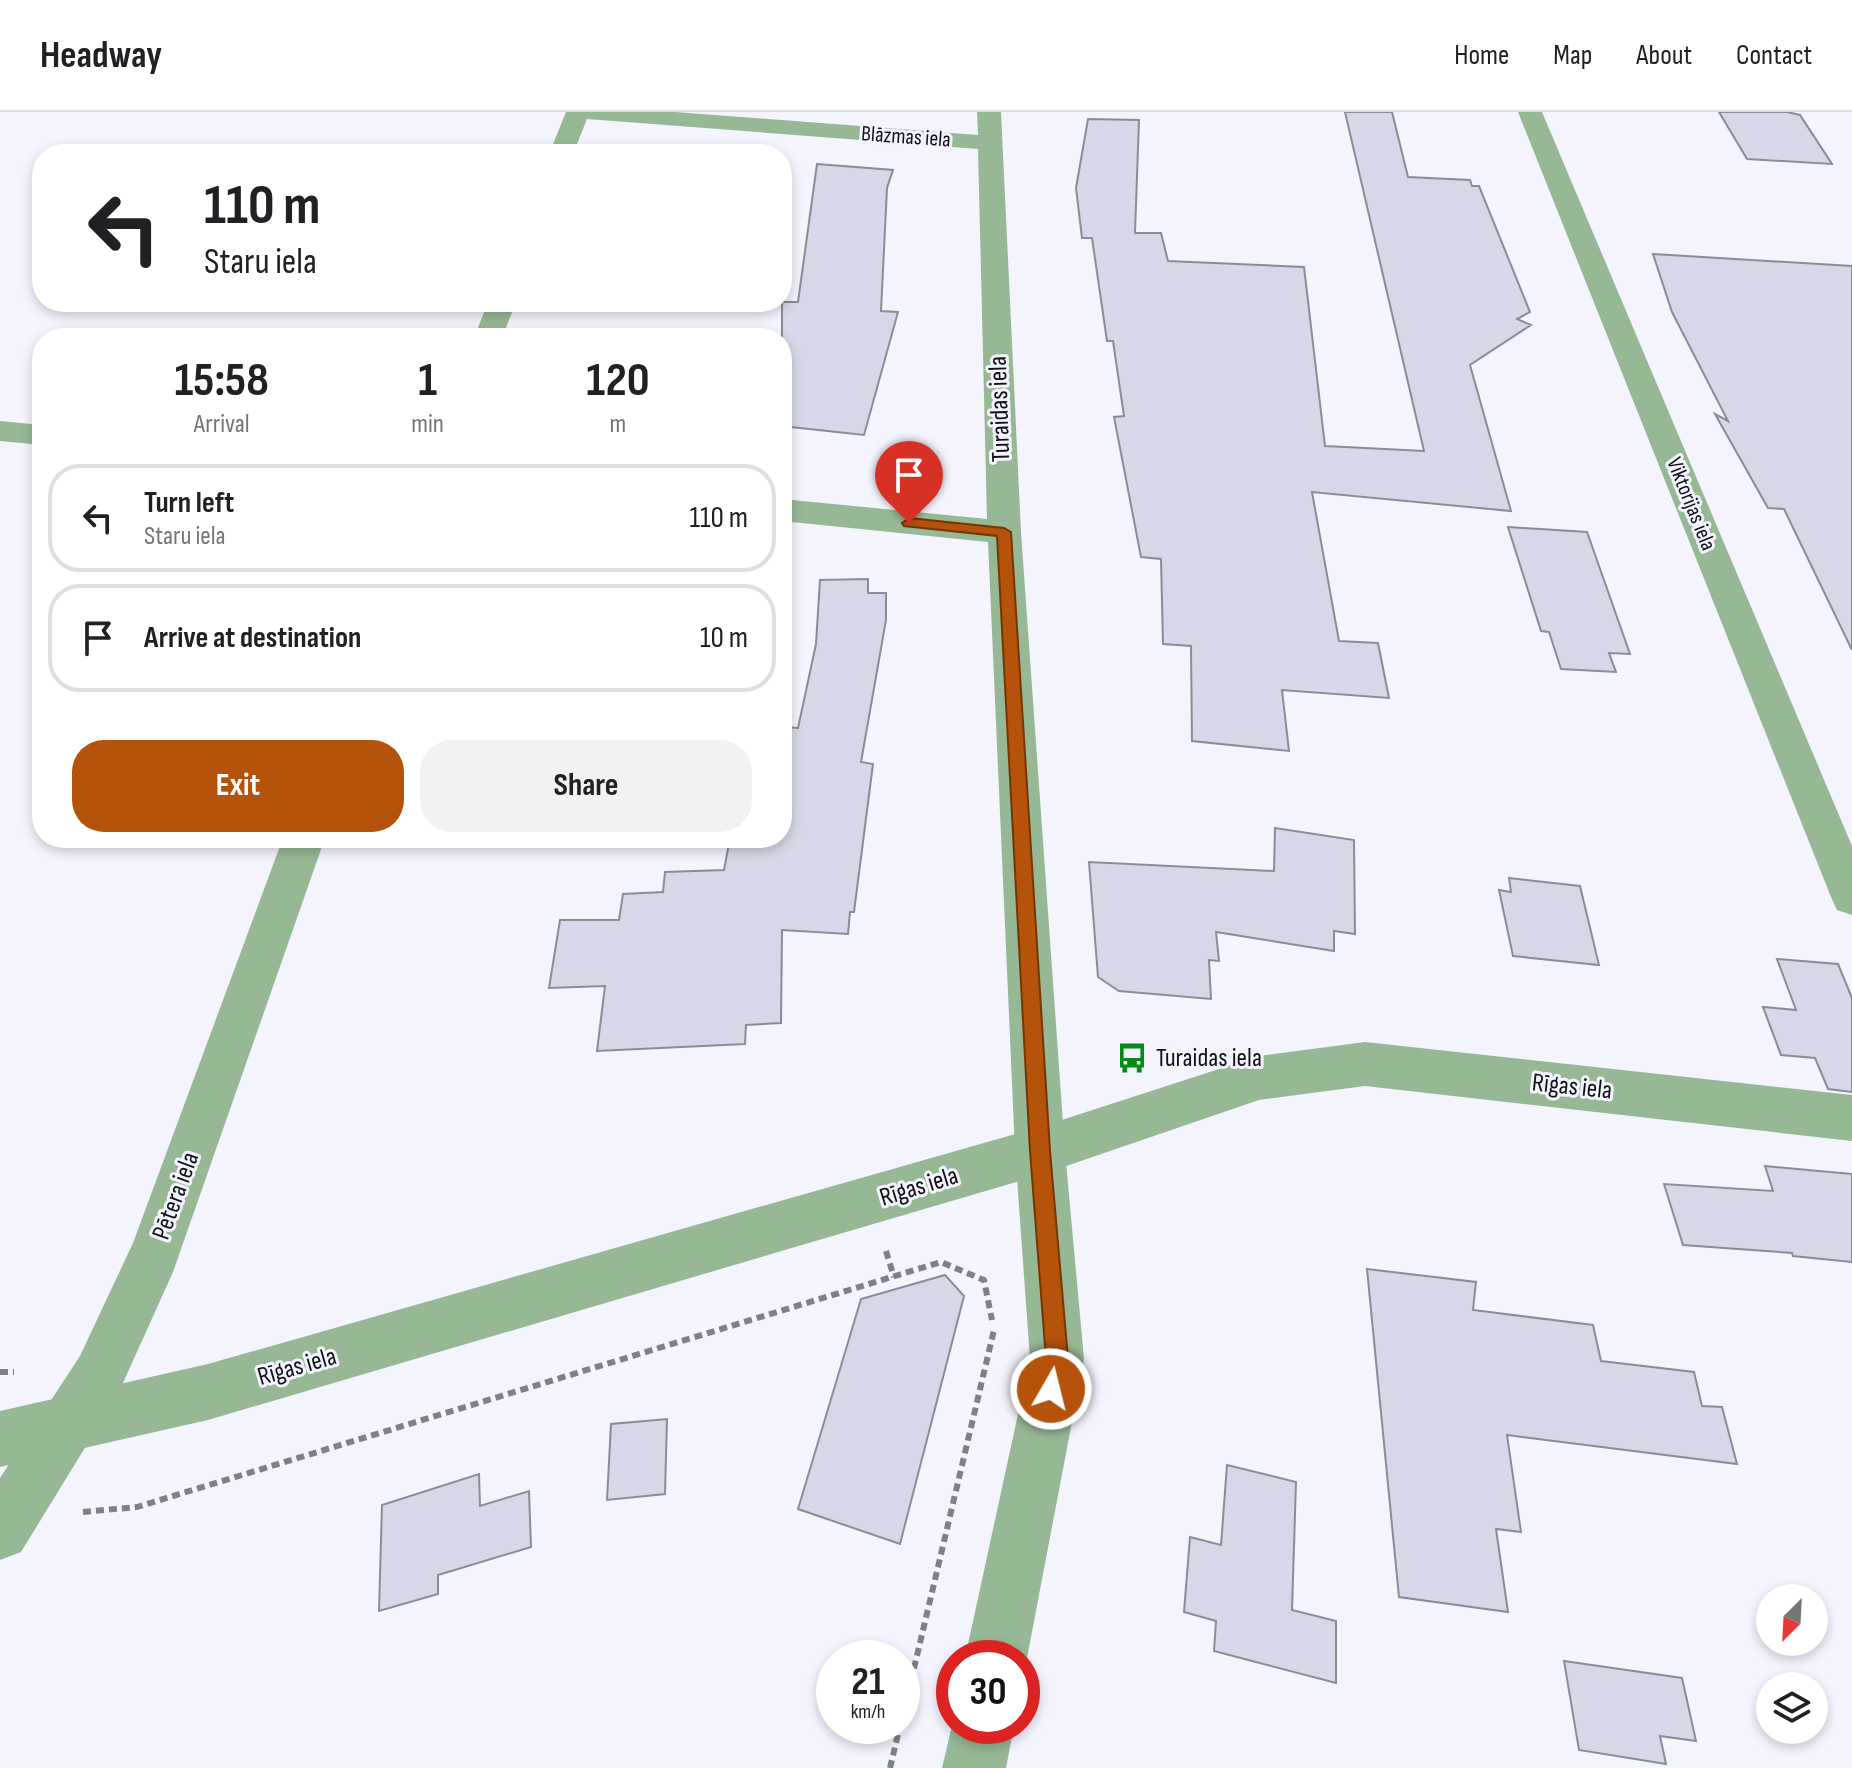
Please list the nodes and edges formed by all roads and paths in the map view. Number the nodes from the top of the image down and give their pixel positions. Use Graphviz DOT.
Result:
graph roads {
  1 [pos="580,112"];
  2 [pos="1530,112"];
  3 [pos="990,128"];
  4 [pos="566,144"];
  5 [pos="0,431"];
  6 [pos="32,434"];
  7 [pos="792,511"];
  8 [pos="1004,532"];
  9 [pos="300,848"];
  10 [pos="1852,897"];
  11 [pos="1852,1118"];
  12 [pos="1040,1151"];
  13 [pos="71,1423"];
  14 [pos="0,1439"];
  15 [pos="4,1525"];
  16 [pos="1000,1640"];
  17 [pos="920,1643"];
  18 [pos="896,1744"];
  19 [pos="979,1744"];
  20 [pos="890,1768"];
  21 [pos="974,1768"];
  1 -- 3 [label="street, Blāzmas iela"];
  1 -- 4 [label="street"];
  2 -- 10 [label="street, Viktorijas iela"];
  3 -- 8 [label="street, Turaidas iela"];
  5 -- 6 [label="street"];
  7 -- 8 [label="street"];
  8 -- 12 [label="street, Turaidas iela"];
  9 -- 13 [label="street, Pētera iela"];
  11 -- 12 [label="street, Rīgas iela"];
  12 -- 13 [label="street, Rīgas iela"];
  12 -- 16 [label="street, Turaidas iela"];
  13 -- 14 [label="street, Rīgas iela"];
  13 -- 15 [label="street, Pētera iela"];
  15 -- 17 [label="path"];
  18 -- 20 [label="path"];
  19 -- 21 [label="street"];
}
